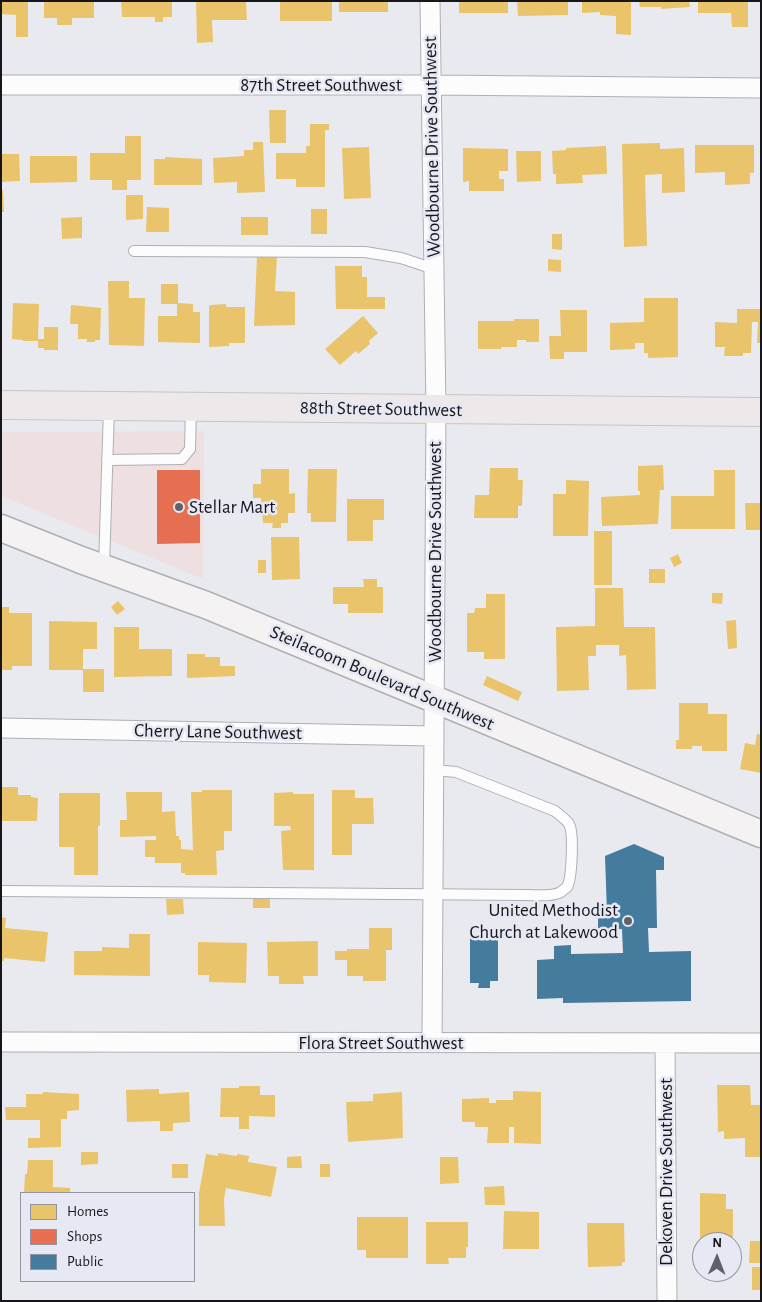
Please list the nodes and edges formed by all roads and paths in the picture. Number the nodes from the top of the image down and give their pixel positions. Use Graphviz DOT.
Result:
graph roads {
  1 [pos="430,1"];
  2 [pos="1,85"];
  3 [pos="431,85"];
  4 [pos="761,88"];
  5 [pos="134,251"];
  6 [pos="434,269"];
  7 [pos="1,405"];
  8 [pos="109,406"];
  9 [pos="191,407"];
  10 [pos="436,410"];
  11 [pos="761,412"];
  12 [pos="107,460"];
  13 [pos="1,528"];
  14 [pos="104,568"];
  15 [pos="434,700"];
  16 [pos="1,728"];
  17 [pos="434,736"];
  18 [pos="434,770"];
  19 [pos="761,834"];
  20 [pos="1,892"];
  21 [pos="434,894"];
  22 [pos="1,1042"];
  23 [pos="432,1042"];
  24 [pos="665,1043"];
  25 [pos="761,1043"];
  26 [pos="667,1301"];
  1 -- 3 [label="street, Woodbourne Drive Southwest"];
  2 -- 3 [label="street, 87th Street Southwest"];
  3 -- 4 [label="street, 87th Street Southwest"];
  3 -- 6 [label="street, Woodbourne Drive Southwest"];
  5 -- 6 [label="lane"];
  6 -- 10 [label="street, Woodbourne Drive Southwest"];
  7 -- 8 [label="main road, 88th Street Southwest"];
  8 -- 9 [label="main road, 88th Street Southwest"];
  8 -- 12 [label="lane"];
  9 -- 10 [label="main road, 88th Street Southwest"];
  9 -- 12 [label="lane"];
  10 -- 11 [label="main road, 88th Street Southwest"];
  10 -- 15 [label="street, Woodbourne Drive Southwest"];
  12 -- 14 [label="lane"];
  13 -- 14 [label="main road, Steilacoom Boulevard Southwest"];
  14 -- 15 [label="main road, Steilacoom Boulevard Southwest"];
  15 -- 17 [label="street, Woodbourne Drive Southwest"];
  15 -- 19 [label="main road, Steilacoom Boulevard Southwest"];
  16 -- 17 [label="street, Cherry Lane Southwest"];
  17 -- 18 [label="street, Woodbourne Drive Southwest"];
  18 -- 21 [label="street, Woodbourne Drive Southwest"];
  18 -- 21 [label="lane"];
  20 -- 21 [label="lane"];
  21 -- 23 [label="street, Woodbourne Drive Southwest"];
  22 -- 23 [label="street, Flora Street Southwest"];
  23 -- 24 [label="street, Flora Street Southwest"];
  24 -- 25 [label="street, Flora Street Southwest"];
  24 -- 26 [label="street, Dekoven Drive Southwest"];
}
